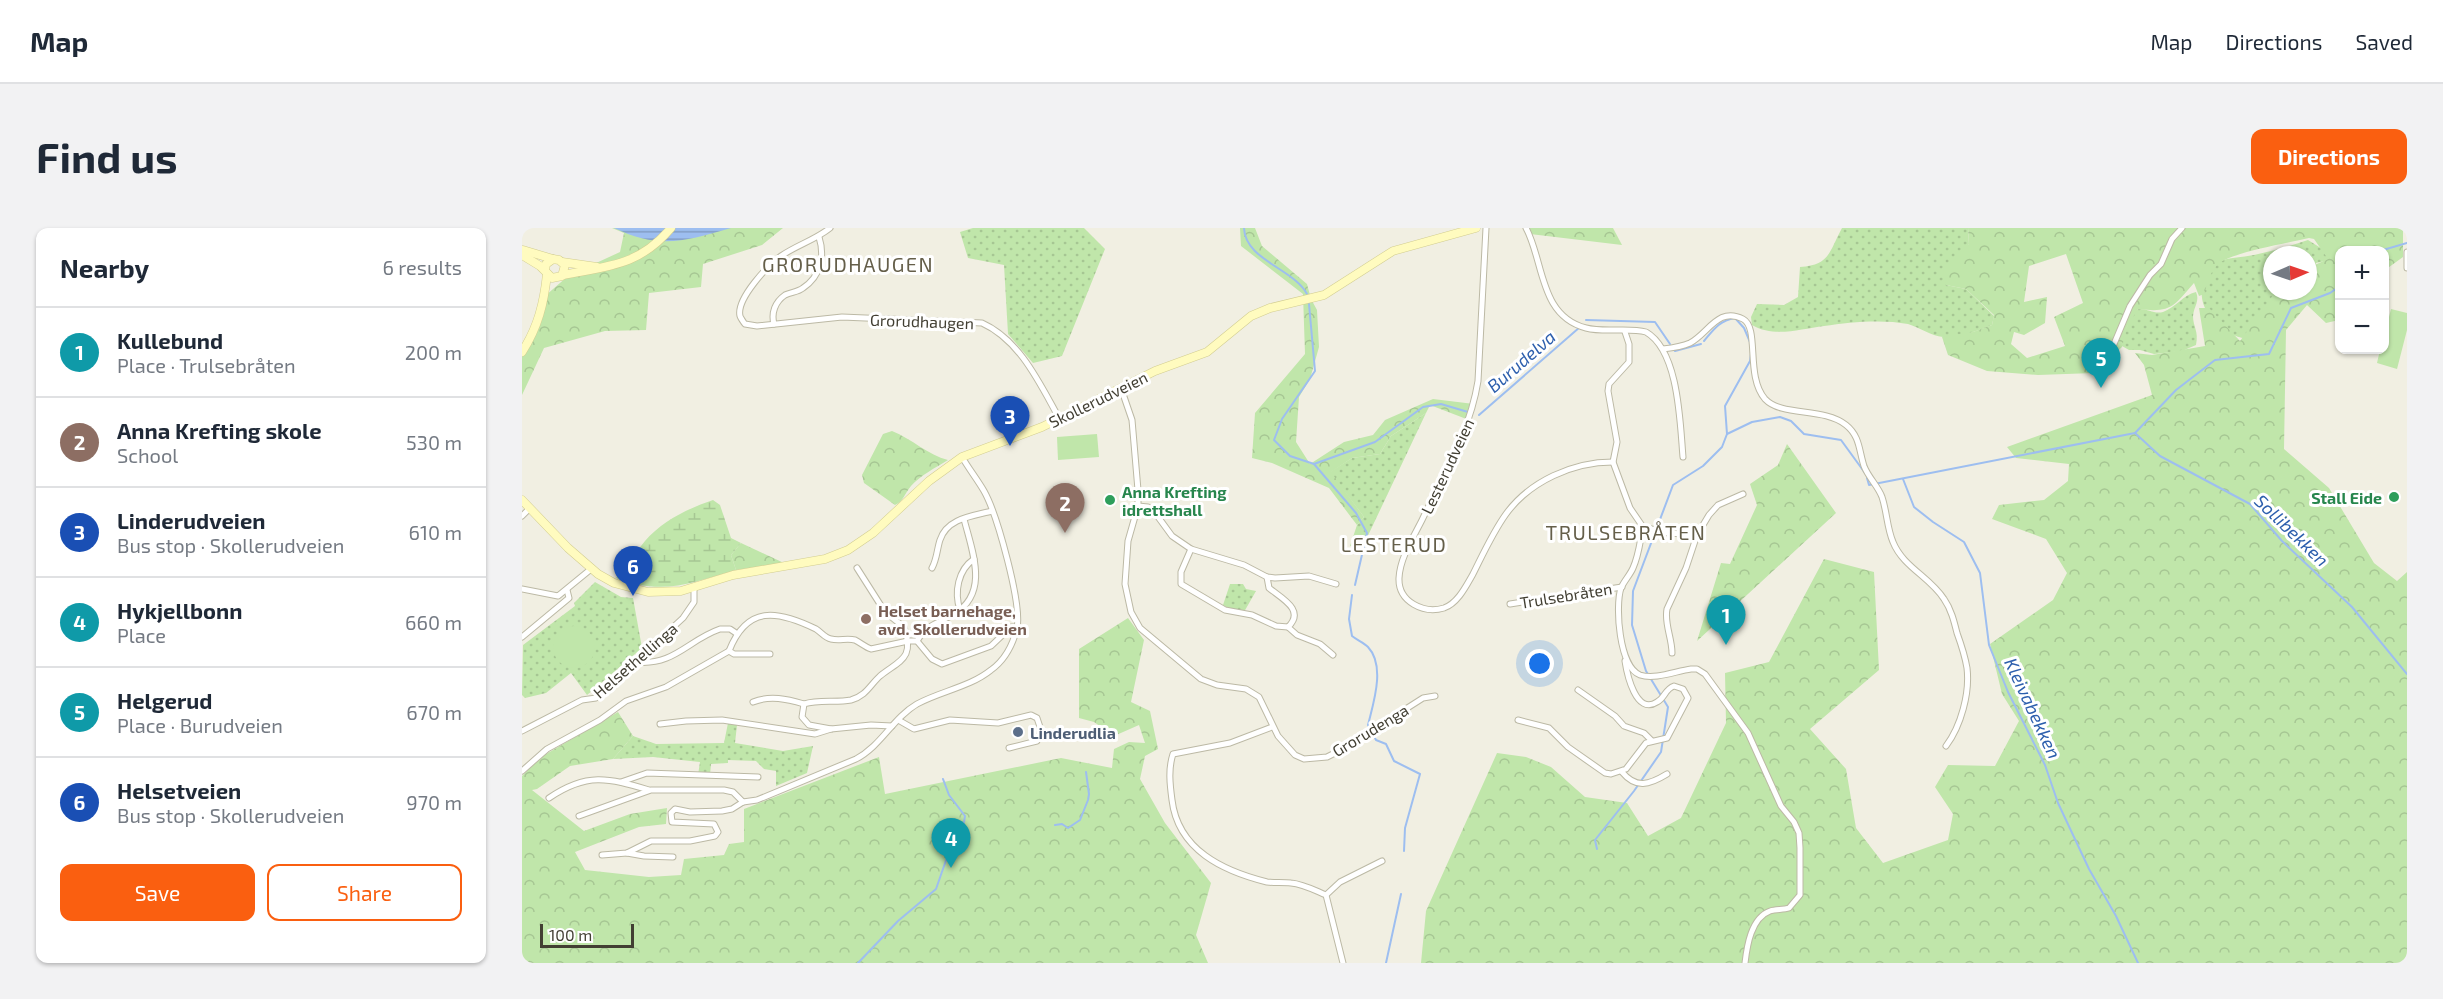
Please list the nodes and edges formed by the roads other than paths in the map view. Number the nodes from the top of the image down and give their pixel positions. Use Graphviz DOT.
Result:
graph roads {
  1 [pos="670,228"];
  2 [pos="830,228"];
  3 [pos="1476,228"];
  4 [pos="1486,228"];
  5 [pos="1526,228"];
  6 [pos="2182,228"];
  7 [pos="819,237"];
  8 [pos="522,250"];
  9 [pos="2407,252"];
  10 [pos="522,255"];
  11 [pos="553,259"];
  12 [pos="562,262"];
  13 [pos="604,267"];
  14 [pos="2407,268"];
  15 [pos="546,272"];
  16 [pos="560,277"];
  17 [pos="545,297"];
  18 [pos="774,324"];
  19 [pos="1625,332"];
  20 [pos="1668,348"];
  21 [pos="2111,351"];
  22 [pos="522,352"];
  23 [pos="1120,388"];
  24 [pos="1059,418"];
  25 [pos="962,457"];
  26 [pos="1683,457"];
  27 [pos="1613,462"];
  28 [pos="1743,494"];
  29 [pos="522,500"];
  30 [pos="1138,506"];
  31 [pos="530,508"];
  32 [pos="992,511"];
  33 [pos="522,516"];
  34 [pos="964,519"];
  35 [pos="1643,527"];
  36 [pos="1697,536"];
  37 [pos="1191,549"];
  38 [pos="974,559"];
  39 [pos="591,568"];
  40 [pos="857,568"];
  41 [pos="932,568"];
  42 [pos="1267,577"];
  43 [pos="1336,584"];
  44 [pos="694,587"];
  45 [pos="1622,587"];
  46 [pos="522,589"];
  47 [pos="567,591"];
  48 [pos="1510,604"];
  49 [pos="960,610"];
  50 [pos="1017,627"];
  51 [pos="1288,627"];
  52 [pos="736,633"];
  53 [pos="522,637"];
  54 [pos="908,640"];
  55 [pos="917,641"];
  56 [pos="729,651"];
  57 [pos="1672,653"];
  58 [pos="770,654"];
  59 [pos="1333,655"];
  60 [pos="1625,657"];
  61 [pos="636,662"];
  62 [pos="1578,690"];
  63 [pos="1435,696"];
  64 [pos="753,702"];
  65 [pos="804,704"];
  66 [pos="1518,720"];
  67 [pos="900,721"];
  68 [pos="660,724"];
  69 [pos="892,726"];
  70 [pos="1272,727"];
  71 [pos="831,729"];
  72 [pos="522,731"];
  73 [pos="1652,741"];
  74 [pos="1946,746"];
  75 [pos="1010,748"];
  76 [pos="522,771"];
  77 [pos="1622,772"];
  78 [pos="1667,774"];
  79 [pos="758,777"];
  80 [pos="621,782"];
  81 [pos="651,790"];
  82 [pos="549,798"];
  83 [pos="743,802"];
  84 [pos="579,816"];
  85 [pos="627,853"];
  86 [pos="602,855"];
  87 [pos="673,857"];
  88 [pos="1382,861"];
  89 [pos="1326,895"];
  90 [pos="1342,963"];
  91 [pos="1745,963"];
  1 -- 13 [label="street"];
  2 -- 7 [label="street, Grorudhaugen"];
  3 -- 23 [label="street, Skollerudveien"];
  4 -- 27 [label="street, Lesterudveien"];
  5 -- 19 [label="street"];
  6 -- 21 [label="street"];
  7 -- 18 [label="street"];
  7 -- 18 [label="street, Grorudhaugen"];
  8 -- 11 [label="street"];
  9 -- 14 [label="street"];
  10 -- 15 [label="street"];
  11 -- 12 [label="street"];
  11 -- 15 [label="street"];
  12 -- 13 [label="street"];
  12 -- 16 [label="street"];
  13 -- 16 [label="street"];
  15 -- 16 [label="street"];
  15 -- 17 [label="street"];
  16 -- 17 [label="street"];
  17 -- 22 [label="street"];
  18 -- 24 [label="street, Grorudhaugen"];
  19 -- 20 [label="street"];
  19 -- 27 [label="street"];
  20 -- 26 [label="street"];
  20 -- 74 [label="street"];
  23 -- 24 [label="street, Skollerudveien"];
  23 -- 30 [label="street, Grorudenga"];
  24 -- 25 [label="street, Skollerudveien"];
  25 -- 32 [label="street"];
  25 -- 44 [label="street, Skollerudveien"];
  27 -- 35 [label="street"];
  28 -- 36 [label="street"];
  29 -- 31 [label="street, Skollerudveien"];
  30 -- 37 [label="street"];
  30 -- 70 [label="street, Grorudenga"];
  31 -- 33 [label="street"];
  31 -- 39 [label="street, Skollerudveien"];
  32 -- 34 [label="street"];
  32 -- 50 [label="street"];
  34 -- 38 [label="street"];
  34 -- 41 [label="street"];
  35 -- 36 [label="street"];
  35 -- 45 [label="street, Trulsebråten"];
  36 -- 57 [label="street"];
  37 -- 42 [label="street"];
  37 -- 51 [label="street"];
  38 -- 49 [label="street"];
  38 -- 49 [label="street"];
  39 -- 44 [label="street, Skollerudveien"];
  39 -- 47 [label="street"];
  40 -- 54 [label="street"];
  42 -- 43 [label="street"];
  42 -- 51 [label="street"];
  44 -- 61 [label="street, Helsethellinga"];
  45 -- 48 [label="street, Trulsebråten"];
  45 -- 60 [label="street, Trulsebråten"];
  46 -- 47 [label="street"];
  47 -- 53 [label="street"];
  49 -- 55 [label="street"];
  50 -- 55 [label="street"];
  50 -- 67 [label="street"];
  51 -- 59 [label="street"];
  52 -- 54 [label="street"];
  52 -- 56 [label="street"];
  52 -- 61 [label="street"];
  54 -- 55 [label="street"];
  54 -- 65 [label="street"];
  56 -- 58 [label="street"];
  56 -- 76 [label="street, Helsethellinga"];
  60 -- 73 [label="street, Trulsebråten"];
  60 -- 91 [label="street"];
  61 -- 72 [label="street, Helsethellinga"];
  62 -- 73 [label="street"];
  63 -- 70 [label="street, Grorudenga"];
  64 -- 65 [label="street"];
  65 -- 71 [label="street"];
  66 -- 77 [label="street"];
  67 -- 69 [label="street"];
  67 -- 75 [label="street"];
  68 -- 71 [label="street"];
  69 -- 71 [label="street"];
  69 -- 83 [label="street"];
  70 -- 89 [label="street"];
  73 -- 77 [label="street, Trulsebråten"];
  77 -- 78 [label="street"];
  79 -- 80 [label="street"];
  80 -- 81 [label="street"];
  80 -- 82 [label="street"];
  81 -- 83 [label="street"];
  81 -- 84 [label="street"];
  83 -- 85 [label="street"];
  85 -- 86 [label="street"];
  85 -- 87 [label="street"];
  88 -- 89 [label="street"];
  89 -- 90 [label="street"];
}
